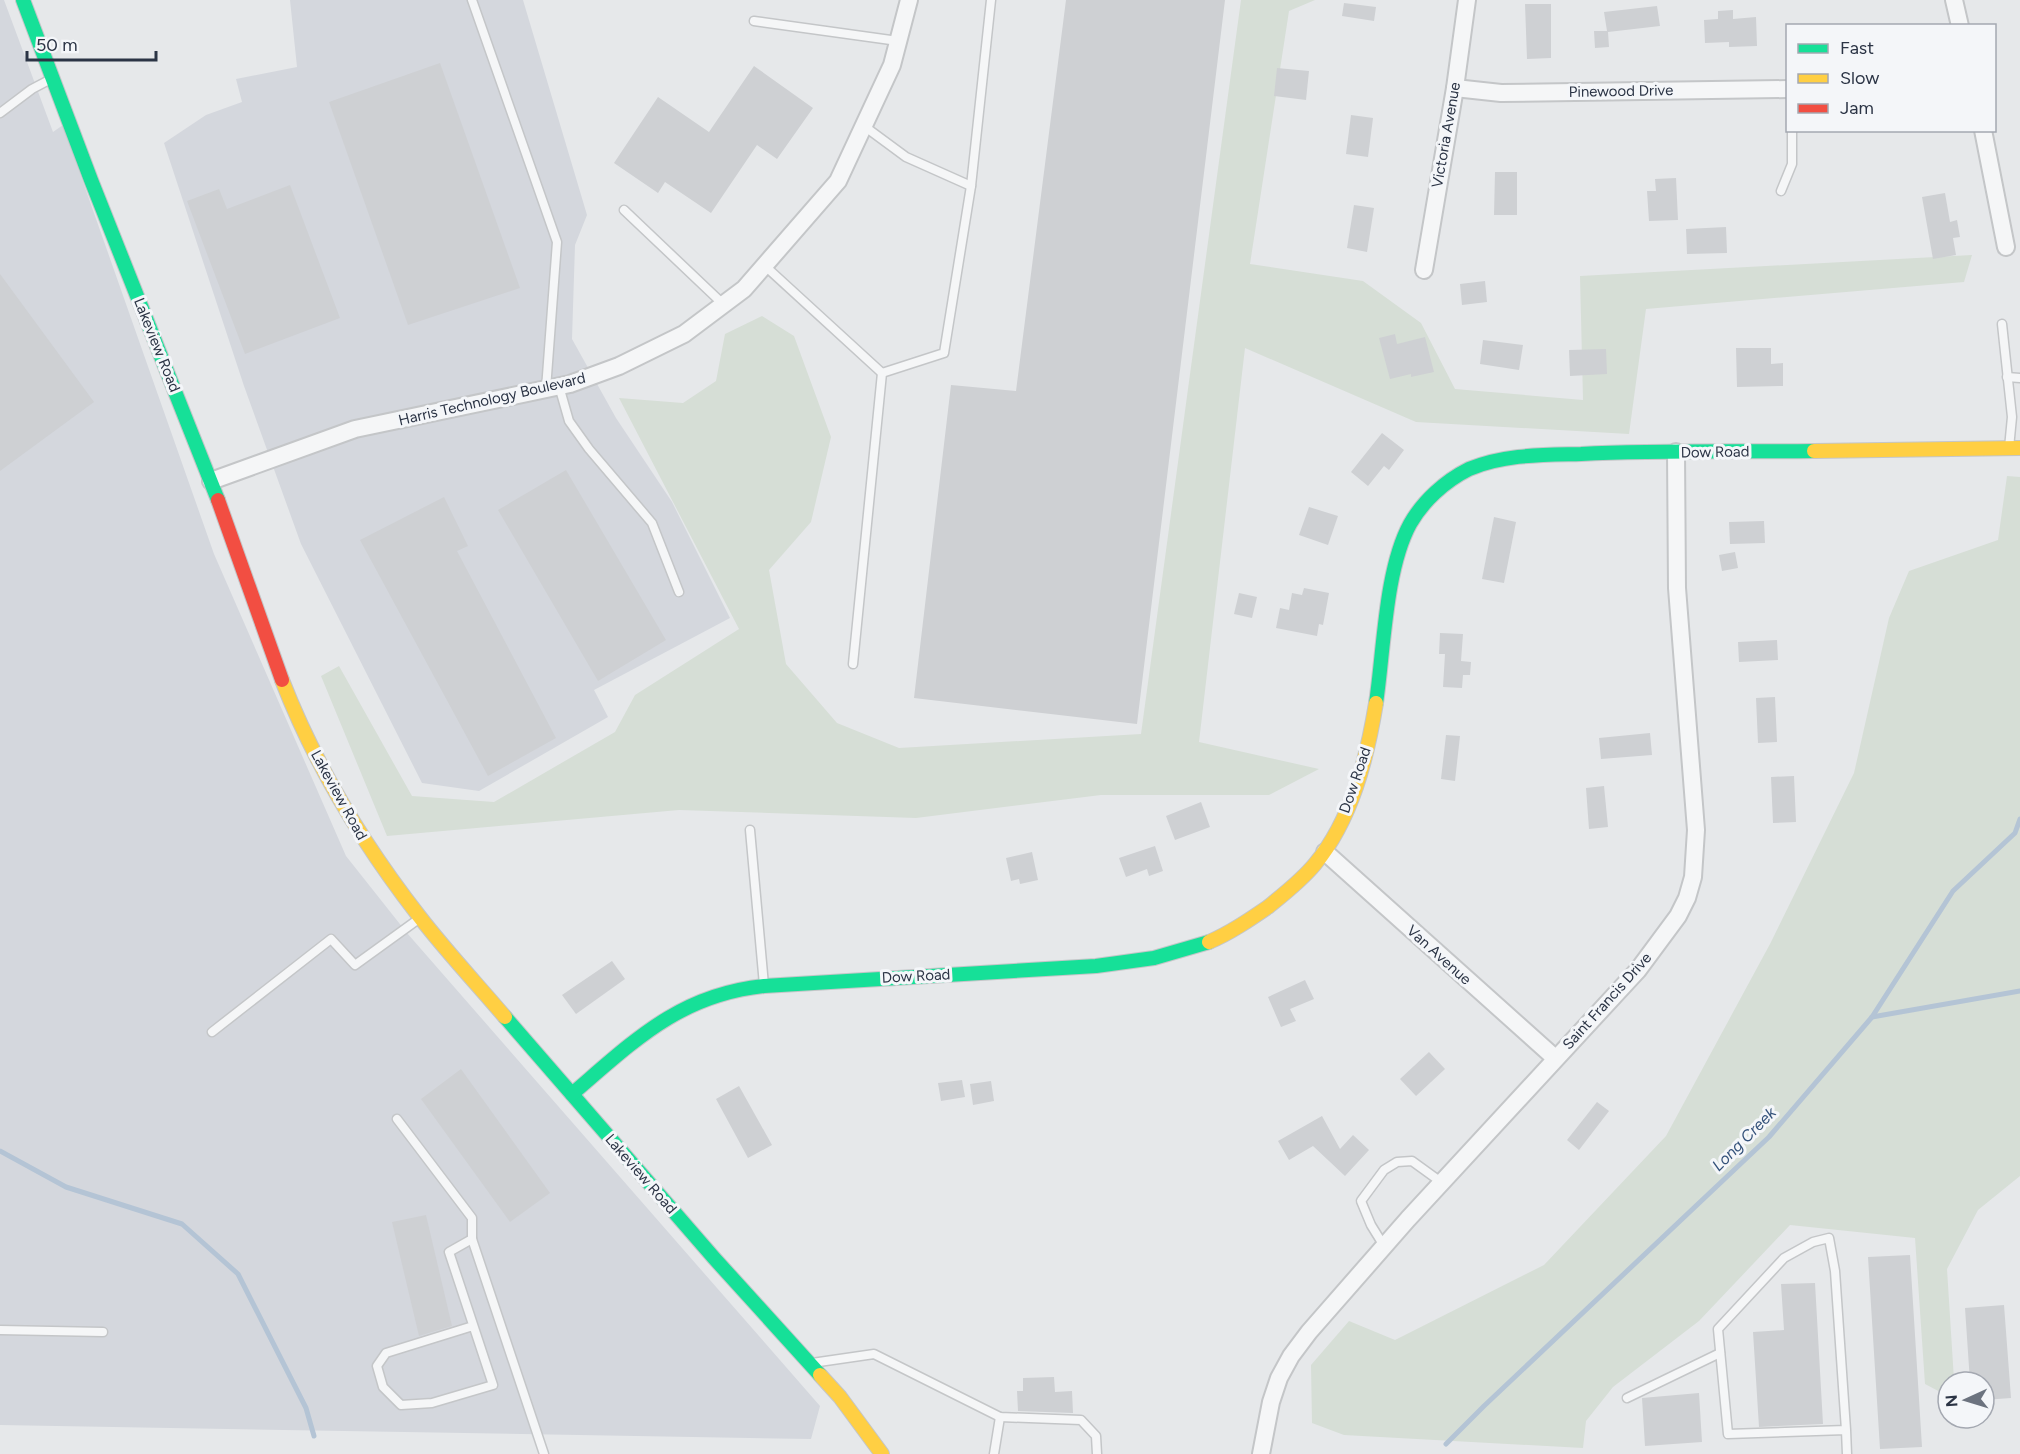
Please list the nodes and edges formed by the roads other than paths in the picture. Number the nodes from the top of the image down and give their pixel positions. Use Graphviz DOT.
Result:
graph roads {
  1 [pos="23,0"];
  2 [pos="472,0"];
  3 [pos="909,0"];
  4 [pos="991,0"];
  5 [pos="1467,0"];
  6 [pos="1954,0"];
  7 [pos="754,21"];
  8 [pos="1959,24"];
  9 [pos="898,41"];
  10 [pos="51,79"];
  11 [pos="1455,88"];
  12 [pos="1786,88"];
  13 [pos="0,113"];
  14 [pos="864,126"];
  15 [pos="1792,132"];
  16 [pos="1983,132"];
  17 [pos="971,186"];
  18 [pos="1781,191"];
  19 [pos="624,210"];
  20 [pos="2006,247"];
  21 [pos="764,266"];
  22 [pos="1424,270"];
  23 [pos="723,304"];
  24 [pos="2002,324"];
  25 [pos="882,373"];
  26 [pos="2007,377"];
  27 [pos="2020,378"];
  28 [pos="553,388"];
  29 [pos="2015,448"];
  30 [pos="1676,452"];
  31 [pos="211,481"];
  32 [pos="679,592"];
  33 [pos="853,664"];
  34 [pos="750,830"];
  35 [pos="1325,852"];
  36 [pos="420,918"];
  37 [pos="764,986"];
  38 [pos="212,1032"];
  39 [pos="1555,1058"];
  40 [pos="572,1094"];
  41 [pos="397,1119"];
  42 [pos="1442,1182"];
  43 [pos="472,1239"];
  44 [pos="1384,1246"];
  45 [pos="473,1326"];
  46 [pos="0,1330"];
  47 [pos="103,1332"];
  48 [pos="1720,1353"];
  49 [pos="809,1363"];
  50 [pos="1627,1398"];
  51 [pos="1000,1418"];
  52 [pos="1846,1430"];
  53 [pos="544,1454"];
  54 [pos="882,1454"];
  55 [pos="994,1454"];
  56 [pos="1097,1454"];
  57 [pos="1261,1454"];
  58 [pos="1847,1454"];
  1 -- 10 [label="street, Lakeview Road"];
  2 -- 28 [label="lane"];
  3 -- 9 [label="street, Harris Technology Boulevard"];
  4 -- 17 [label="lane"];
  5 -- 11 [label="street, Victoria Avenue"];
  6 -- 8 [label="street"];
  7 -- 9 [label="lane"];
  9 -- 14 [label="street, Harris Technology Boulevard"];
  10 -- 13 [label="lane"];
  10 -- 31 [label="street, Lakeview Road"];
  11 -- 12 [label="street, Pinewood Drive"];
  11 -- 22 [label="street, Victoria Avenue"];
  14 -- 17 [label="lane"];
  14 -- 21 [label="street, Harris Technology Boulevard"];
  15 -- 18 [label="lane"];
  16 -- 20 [label="street"];
  17 -- 25 [label="lane"];
  19 -- 23 [label="lane"];
  21 -- 23 [label="street, Harris Technology Boulevard"];
  21 -- 25 [label="lane"];
  23 -- 28 [label="street, Harris Technology Boulevard"];
  24 -- 26 [label="lane"];
  25 -- 33 [label="lane"];
  26 -- 27 [label="lane"];
  26 -- 29 [label="lane"];
  28 -- 31 [label="street, Harris Technology Boulevard"];
  28 -- 32 [label="lane"];
  29 -- 30 [label="street, Dow Road"];
  30 -- 35 [label="street, Dow Road"];
  30 -- 39 [label="street, Saint Francis Drive"];
  31 -- 36 [label="street, Lakeview Road"];
  34 -- 37 [label="lane"];
  35 -- 37 [label="street, Dow Road"];
  35 -- 39 [label="street, Van Avenue"];
  36 -- 38 [label="lane"];
  36 -- 40 [label="street, Lakeview Road"];
  37 -- 40 [label="street, Dow Road"];
  39 -- 42 [label="street, Saint Francis Drive"];
  40 -- 49 [label="street, Lakeview Road"];
  41 -- 43 [label="lane"];
  42 -- 44 [label="street, Saint Francis Drive"];
  42 -- 44 [label="lane"];
  43 -- 45 [label="lane"];
  43 -- 53 [label="lane"];
  44 -- 57 [label="street, Saint Francis Drive"];
  45 -- 45 [label="lane"];
  46 -- 47 [label="lane"];
  48 -- 50 [label="lane"];
  48 -- 52 [label="lane"];
  48 -- 52 [label="lane"];
  49 -- 51 [label="lane"];
  49 -- 54 [label="street, Lakeview Road"];
  51 -- 55 [label="lane"];
  51 -- 56 [label="lane"];
  52 -- 58 [label="lane"];
}
